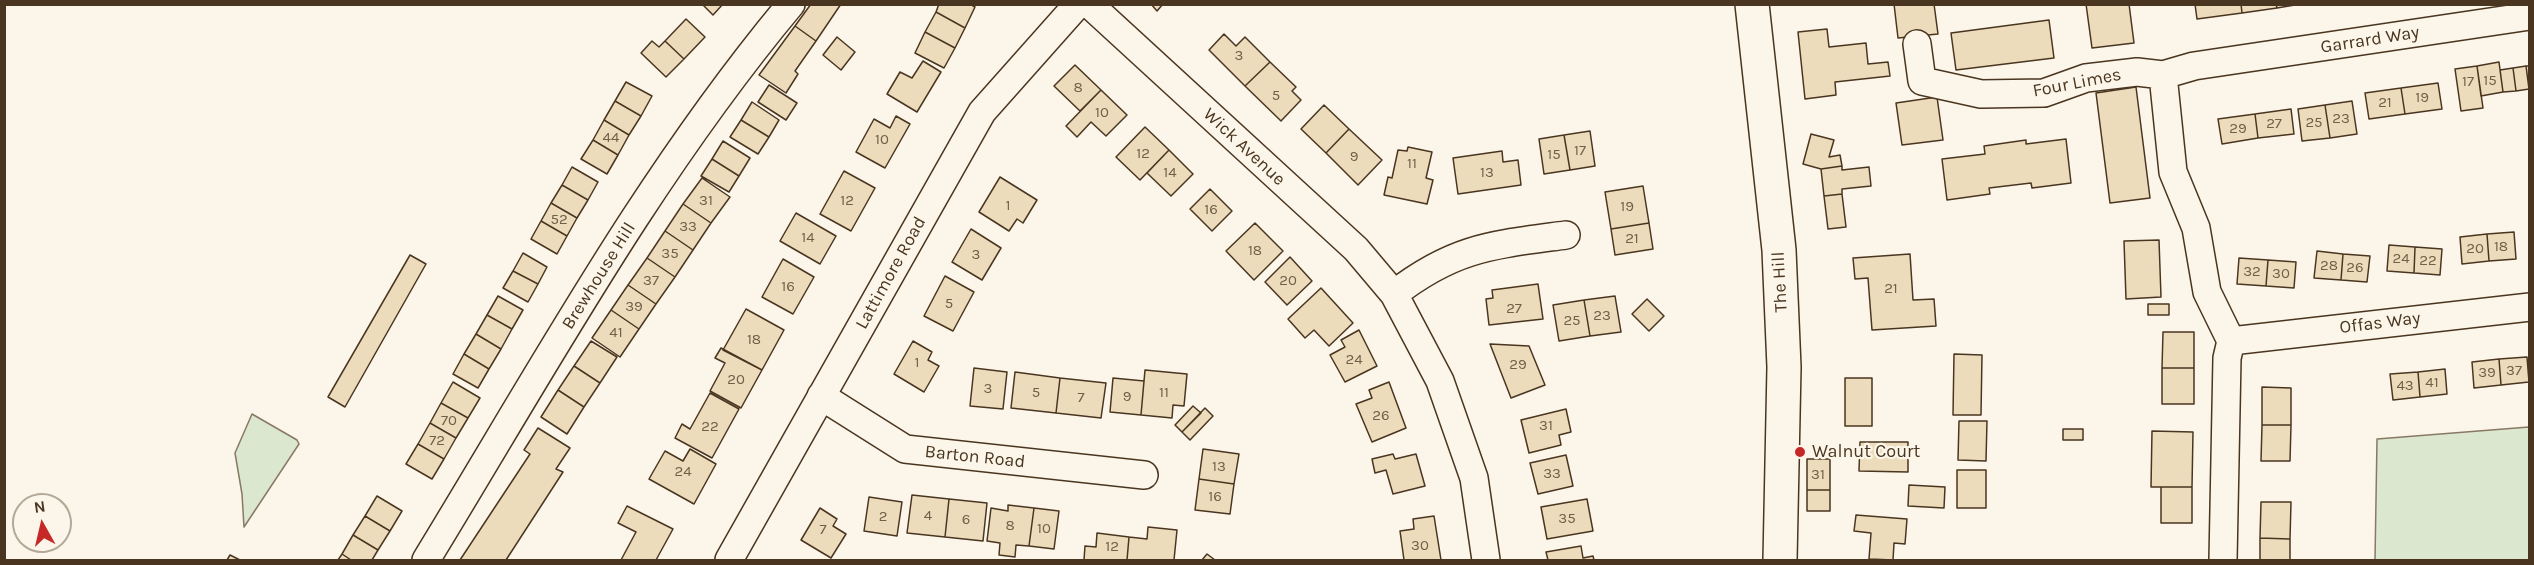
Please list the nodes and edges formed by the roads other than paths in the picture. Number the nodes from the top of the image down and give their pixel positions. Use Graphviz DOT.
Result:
graph roads {
  1 [pos="791,4"];
  2 [pos="1078,4"];
  3 [pos="1089,4"];
  4 [pos="1752,4"];
  5 [pos="2529,16"];
  6 [pos="1917,44"];
  7 [pos="2210,64"];
  8 [pos="2163,75"];
  9 [pos="1566,235"];
  10 [pos="1394,294"];
  11 [pos="2529,307"];
  12 [pos="2231,341"];
  13 [pos="821,396"];
  14 [pos="1144,475"];
  15 [pos="426,561"];
  16 [pos="729,561"];
  17 [pos="1486,561"];
  18 [pos="1780,561"];
  19 [pos="2223,561"];
  1 -- 15 [label="street, Brewhouse Hill"];
  2 -- 13 [label="street, Lattimore Road"];
  3 -- 10 [label="street, Wick Avenue"];
  4 -- 18 [label="main road, The Hill"];
  5 -- 7 [label="street, Garrard Way"];
  6 -- 8 [label="street, Four Limes"];
  7 -- 8 [label="street, Four Limes"];
  8 -- 12 [label="street"];
  9 -- 10 [label="street"];
  10 -- 17 [label="street, Wick Avenue"];
  11 -- 12 [label="street, Offas Way"];
  12 -- 19 [label="street"];
  13 -- 14 [label="street, Barton Road"];
  13 -- 16 [label="street, Lattimore Road"];
}
